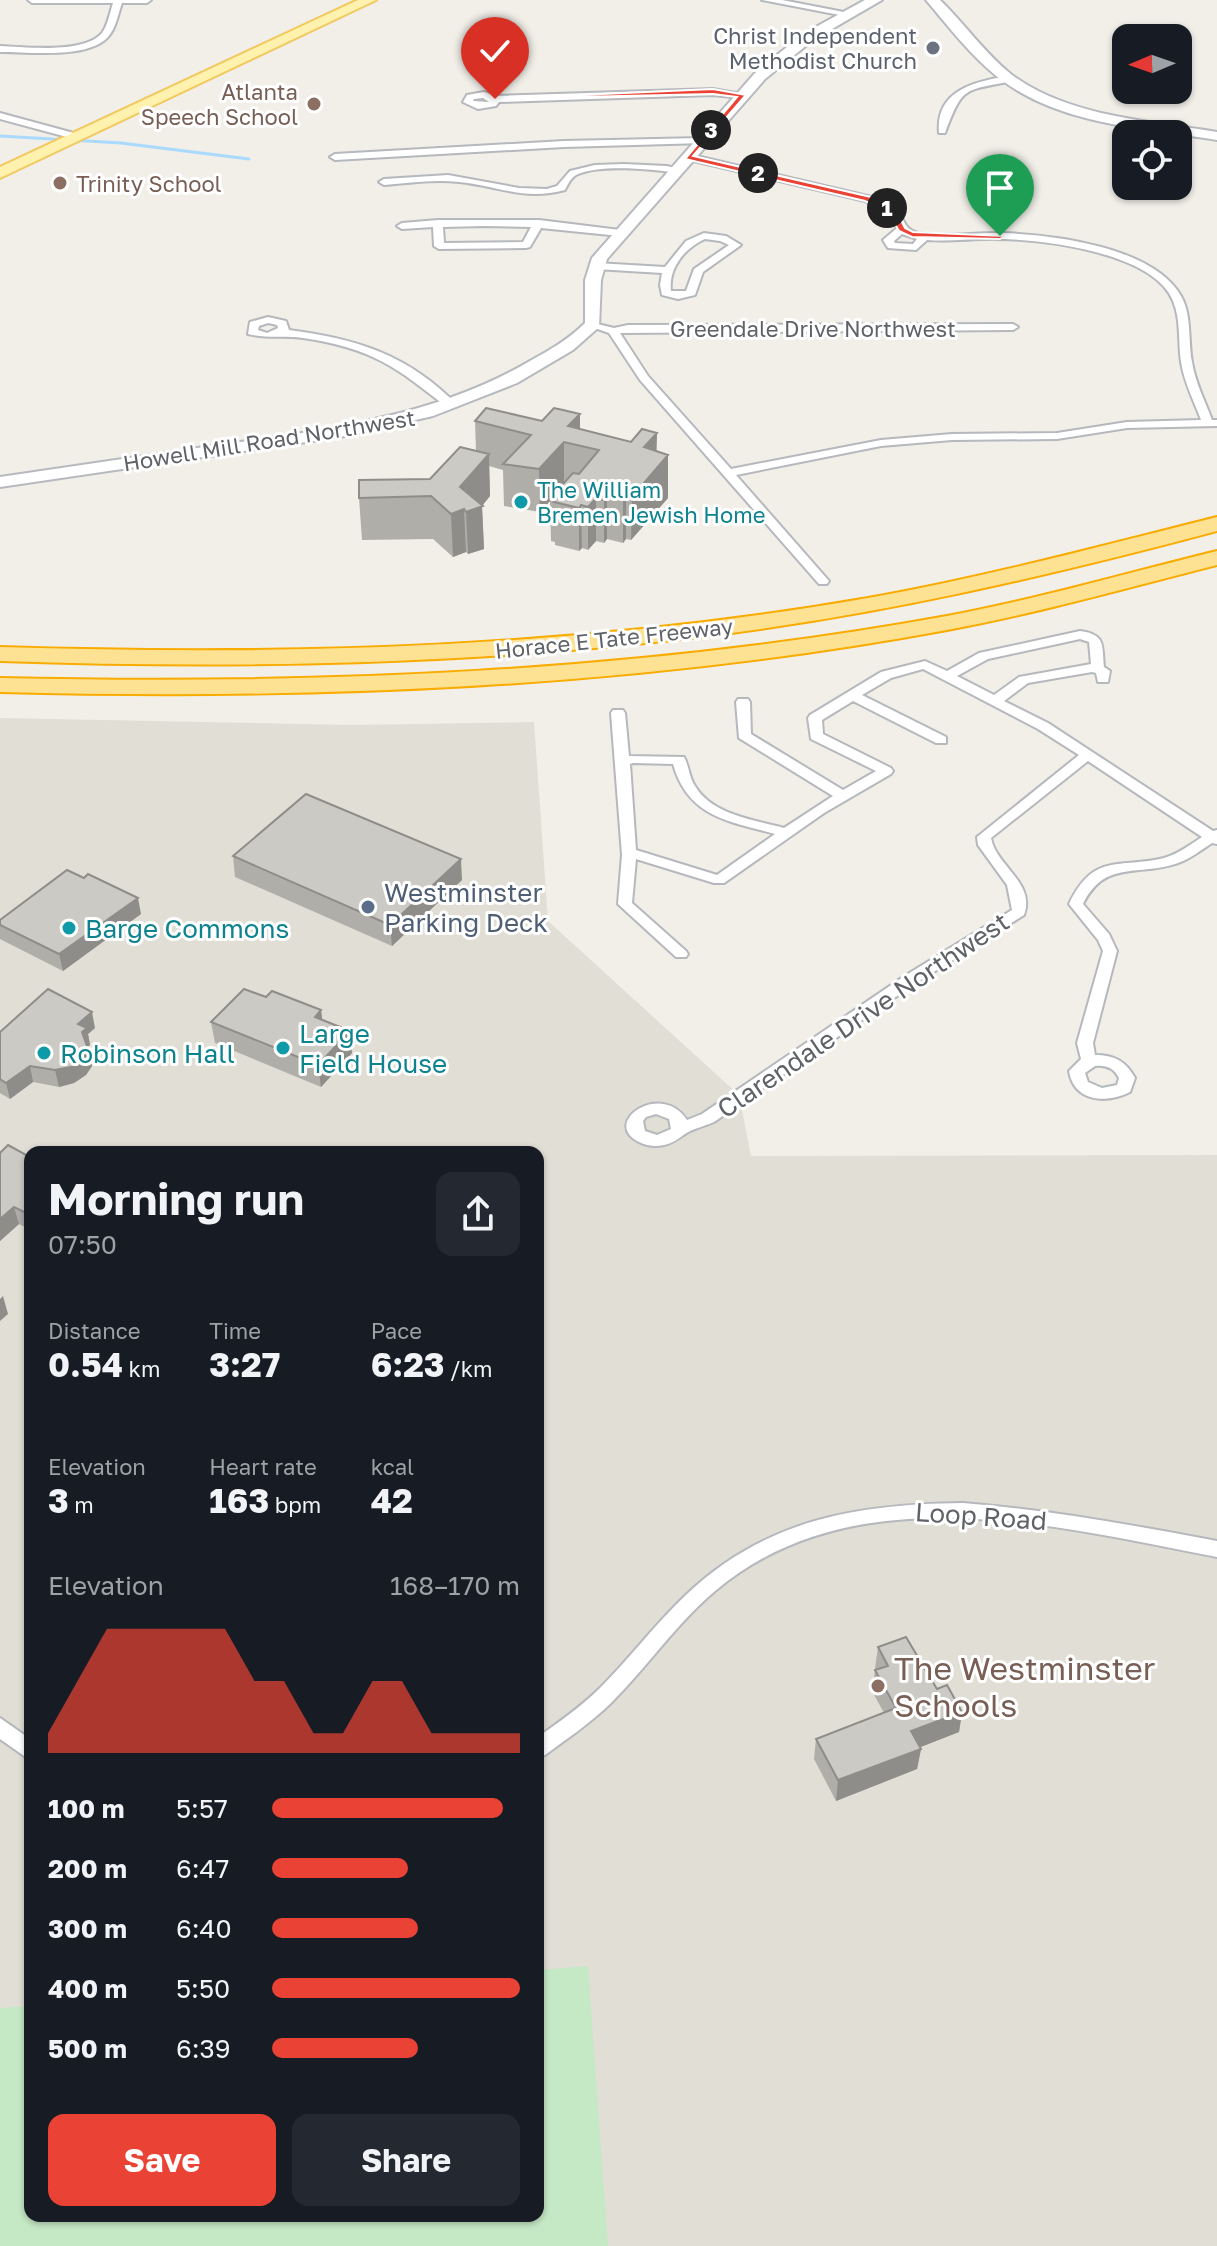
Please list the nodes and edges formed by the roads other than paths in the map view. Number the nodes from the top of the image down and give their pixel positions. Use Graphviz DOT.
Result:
graph roads {
  1 [pos="32,0"];
  2 [pos="147,0"];
  3 [pos="356,0"];
  4 [pos="369,0"];
  5 [pos="766,0"];
  6 [pos="875,0"];
  7 [pos="933,0"];
  8 [pos="118,2"];
  9 [pos="850,14"];
  10 [pos="0,49"];
  11 [pos="1009,79"];
  12 [pos="742,95"];
  13 [pos="495,99"];
  14 [pos="0,116"];
  15 [pos="942,131"];
  16 [pos="74,135"];
  17 [pos="1217,136"];
  18 [pos="701,141"];
  19 [pos="335,157"];
  20 [pos="688,157"];
  21 [pos="0,167"];
  22 [pos="675,172"];
  23 [pos="0,173"];
  24 [pos="384,182"];
  25 [pos="438,223"];
  26 [pos="539,223"];
  27 [pos="402,226"];
  28 [pos="902,229"];
  29 [pos="620,233"];
  30 [pos="925,236"];
  31 [pos="596,266"];
  32 [pos="666,270"];
  33 [pos="593,324"];
  34 [pos="1013,327"];
  35 [pos="613,331"];
  36 [pos="282,332"];
  37 [pos="452,406"];
  38 [pos="1213,423"];
  39 [pos="730,473"];
  40 [pos="0,482"];
  41 [pos="1217,524"];
  42 [pos="1217,558"];
  43 [pos="823,581"];
  44 [pos="0,654"];
  45 [pos="947,676"];
  46 [pos="0,685"];
  47 [pos="851,695"];
  48 [pos="996,700"];
  49 [pos="743,702"];
  50 [pos="618,713"];
  51 [pos="941,740"];
  52 [pos="1089,755"];
  53 [pos="623,762"];
  54 [pos="843,796"];
  55 [pos="787,833"];
  56 [pos="1216,837"];
  57 [pos="629,855"];
  58 [pos="681,954"];
  59 [pos="1089,1061"];
  60 [pos="680,1126"];
  61 [pos="1217,1549"];
  62 [pos="0,1727"];
  63 [pos="544,1744"];
  64 [pos="24,1746"];
  1 -- 8 [label="street"];
  2 -- 8 [label="street"];
  3 -- 16 [label="main road"];
  4 -- 16 [label="main road"];
  5 -- 9 [label="street"];
  6 -- 9 [label="main road"];
  7 -- 11 [label="main road"];
  8 -- 10 [label="street"];
  9 -- 12 [label="main road"];
  11 -- 15 [label="street"];
  11 -- 17 [label="main road"];
  12 -- 13 [label="street"];
  12 -- 18 [label="main road"];
  14 -- 16 [label="street"];
  16 -- 21 [label="main road"];
  16 -- 23 [label="main road"];
  18 -- 19 [label="street"];
  18 -- 20 [label="main road"];
  20 -- 22 [label="main road"];
  20 -- 28 [label="street"];
  22 -- 24 [label="street"];
  22 -- 29 [label="main road"];
  25 -- 26 [label="street"];
  25 -- 26 [label="street"];
  25 -- 27 [label="street"];
  26 -- 29 [label="street"];
  28 -- 30 [label="street"];
  28 -- 30 [label="street"];
  29 -- 31 [label="main road"];
  30 -- 38 [label="street"];
  31 -- 32 [label="street"];
  31 -- 33 [label="main road"];
  32 -- 32 [label="street"];
  33 -- 35 [label="street"];
  33 -- 37 [label="main road, Howell Mill Road Northwest"];
  34 -- 35 [label="street, Greendale Drive Northwest"];
  35 -- 39 [label="street"];
  36 -- 37 [label="street"];
  37 -- 40 [label="main road, Howell Mill Road Northwest"];
  38 -- 39 [label="street"];
  39 -- 43 [label="street"];
  41 -- 44 [label="highway, Horace E Tate Freeway"];
  42 -- 46 [label="highway, Horace E Tate Freeway"];
  45 -- 47 [label="street"];
  45 -- 48 [label="street"];
  45 -- 48 [label="street"];
  47 -- 51 [label="street"];
  47 -- 54 [label="street"];
  48 -- 52 [label="street"];
  49 -- 54 [label="street"];
  50 -- 53 [label="street"];
  52 -- 56 [label="street"];
  52 -- 60 [label="street, Clarendale Drive Northwest"];
  53 -- 55 [label="street"];
  53 -- 57 [label="street"];
  54 -- 55 [label="street"];
  55 -- 57 [label="street"];
  56 -- 59 [label="street"];
  57 -- 58 [label="street"];
  61 -- 63 [label="street, Loop Road"];
  62 -- 64 [label="street"];
}
